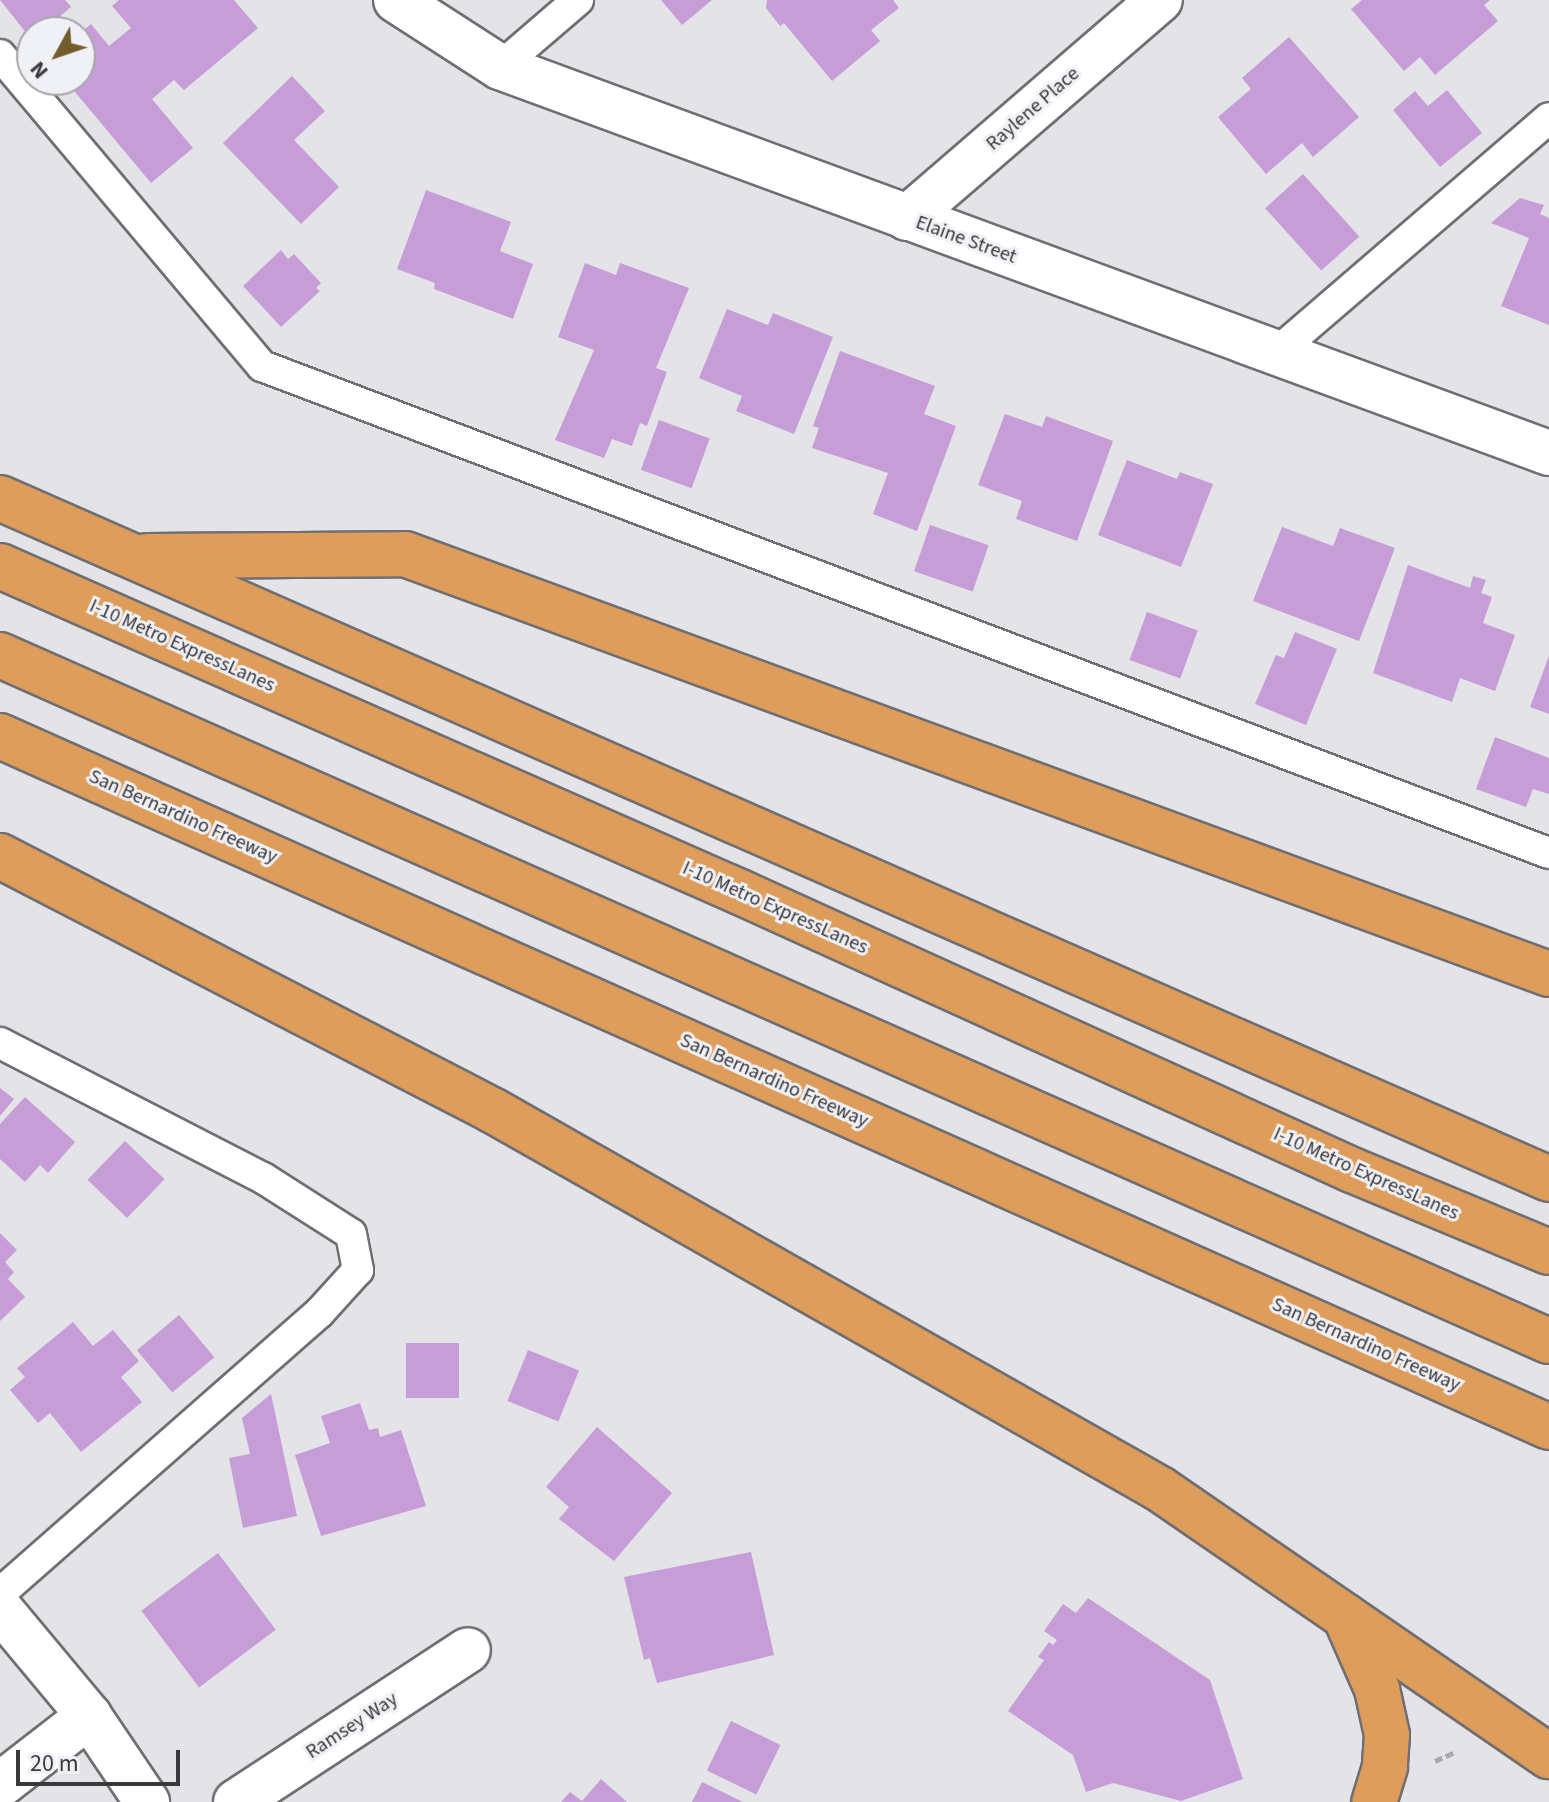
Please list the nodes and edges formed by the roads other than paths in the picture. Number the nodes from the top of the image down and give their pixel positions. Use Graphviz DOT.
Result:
graph roads {
  1 [pos="396,0"];
  2 [pos="578,0"];
  3 [pos="1160,0"];
  4 [pos="0,55"];
  5 [pos="500,67"];
  6 [pos="1549,118"];
  7 [pos="907,218"];
  8 [pos="1276,353"];
  9 [pos="1549,453"];
  10 [pos="0,498"];
  11 [pos="133,556"];
  12 [pos="0,566"];
  13 [pos="0,655"];
  14 [pos="0,736"];
  15 [pos="1549,853"];
  16 [pos="0,856"];
  17 [pos="1549,974"];
  18 [pos="0,1043"];
  19 [pos="1549,1179"];
  20 [pos="1549,1252"];
  21 [pos="1549,1341"];
  22 [pos="1549,1427"];
  23 [pos="0,1593"];
  24 [pos="0,1609"];
  25 [pos="1345,1616"];
  26 [pos="468,1650"];
  27 [pos="89,1716"];
  28 [pos="1549,1756"];
  29 [pos="0,1785"];
  30 [pos="147,1802"];
  31 [pos="236,1802"];
  32 [pos="1374,1802"];
  1 -- 5 [label="street, Elaine Street"];
  2 -- 5 [label="lane"];
  3 -- 7 [label="street, Raylene Place"];
  4 -- 15 [label="lane"];
  5 -- 7 [label="street, Elaine Street"];
  6 -- 8 [label="lane"];
  7 -- 8 [label="street, Elaine Street"];
  8 -- 9 [label="street, Elaine Street"];
  10 -- 11 [label="highway"];
  11 -- 17 [label="highway"];
  11 -- 19 [label="highway"];
  12 -- 20 [label="highway, I-10 Metro ExpressLanes"];
  13 -- 21 [label="highway"];
  14 -- 22 [label="highway, San Bernardino Freeway"];
  16 -- 25 [label="highway"];
  18 -- 23 [label="lane"];
  24 -- 27 [label="street"];
  25 -- 28 [label="highway"];
  25 -- 32 [label="highway"];
  26 -- 31 [label="street, Ramsey Way"];
  27 -- 29 [label="street"];
  27 -- 30 [label="street"];
}
